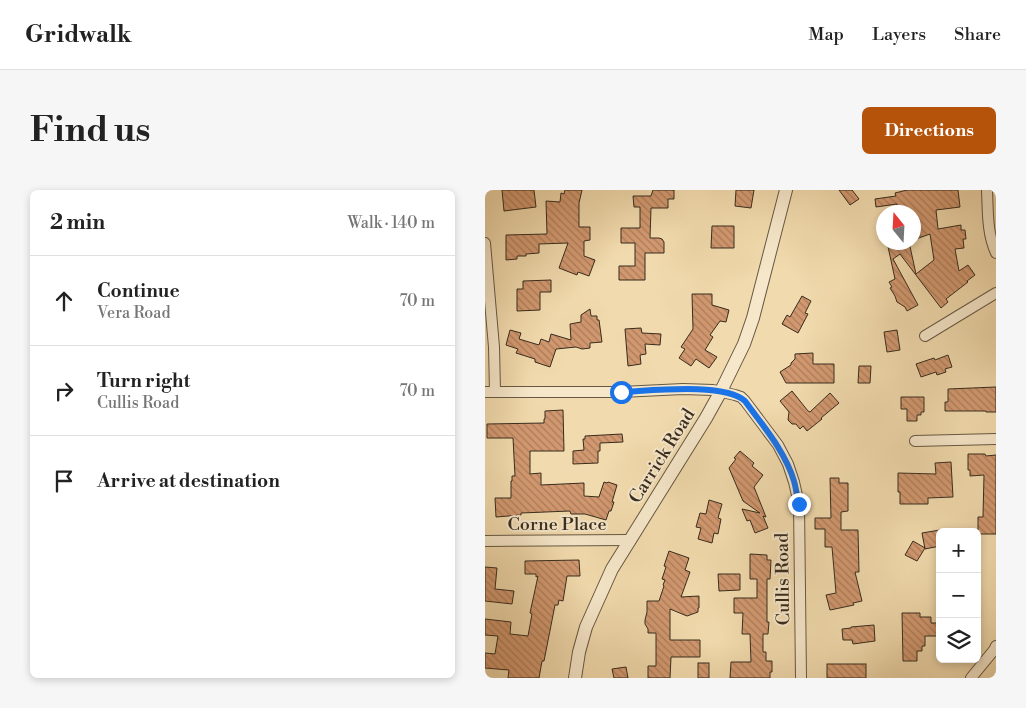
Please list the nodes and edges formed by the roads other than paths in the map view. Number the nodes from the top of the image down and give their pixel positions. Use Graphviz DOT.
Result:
graph roads {
  1 [pos="786,190"];
  2 [pos="987,190"];
  3 [pos="485,244"];
  4 [pos="996,253"];
  5 [pos="996,293"];
  6 [pos="925,336"];
  7 [pos="721,391"];
  8 [pos="490,392"];
  9 [pos="996,439"];
  10 [pos="915,441"];
  11 [pos="630,540"];
  12 [pos="485,541"];
  13 [pos="996,646"];
  14 [pos="575,678"];
  15 [pos="801,678"];
  16 [pos="971,678"];
  1 -- 7 [label="street, Carrick Road"];
  2 -- 4 [label="street"];
  3 -- 8 [label="street"];
  5 -- 6 [label="street"];
  7 -- 8 [label="street, Cullis Road"];
  7 -- 11 [label="street, Carrick Road"];
  7 -- 15 [label="street, Cullis Road"];
  9 -- 10 [label="street"];
  11 -- 12 [label="street, Corne Place"];
  11 -- 14 [label="street, Carrick Road"];
  13 -- 16 [label="street"];
}
